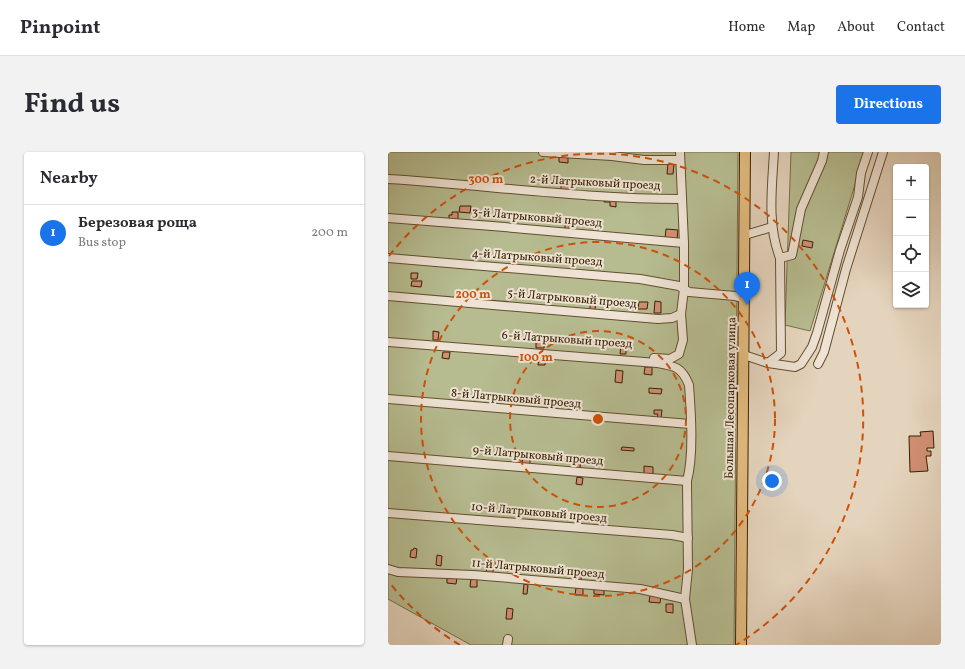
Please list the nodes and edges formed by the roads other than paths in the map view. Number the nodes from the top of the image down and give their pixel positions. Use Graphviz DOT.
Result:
graph roads {
  1 [pos="543,152"];
  2 [pos="745,152"];
  3 [pos="774,152"];
  4 [pos="824,152"];
  5 [pos="868,152"];
  6 [pos="883,152"];
  7 [pos="680,156"];
  8 [pos="388,179"];
  9 [pos="682,199"];
  10 [pos="388,218"];
  11 [pos="772,227"];
  12 [pos="745,235"];
  13 [pos="684,243"];
  14 [pos="388,258"];
  15 [pos="780,258"];
  16 [pos="684,289"];
  17 [pos="388,296"];
  18 [pos="745,299"];
  19 [pos="681,314"];
  20 [pos="388,338"];
  21 [pos="388,342"];
  22 [pos="744,355"];
  23 [pos="768,363"];
  24 [pos="818,364"];
  25 [pos="388,399"];
  26 [pos="690,424"];
  27 [pos="388,456"];
  28 [pos="687,481"];
  29 [pos="388,513"];
  30 [pos="688,538"];
  31 [pos="388,569"];
  32 [pos="685,599"];
  33 [pos="692,645"];
  34 [pos="741,645"];
  1 -- 7 [label="street"];
  2 -- 12 [label="main road, Большая Лесопарковая улица"];
  3 -- 11 [label="street"];
  4 -- 15 [label="street"];
  5 -- 23 [label="street"];
  6 -- 24 [label="street"];
  7 -- 9 [label="street, 6-й Латрыковый проезд"];
  8 -- 9 [label="street, 2-й Латрыковый проезд"];
  9 -- 13 [label="street, 6-й Латрыковый проезд"];
  10 -- 13 [label="street, 3-й Латрыковый проезд"];
  11 -- 12 [label="street"];
  11 -- 15 [label="street"];
  12 -- 18 [label="main road, Большая Лесопарковая улица"];
  13 -- 16 [label="street, 6-й Латрыковый проезд"];
  14 -- 16 [label="street, 4-й Латрыковый проезд"];
  15 -- 23 [label="street"];
  16 -- 18 [label="street, 4-й Латрыковый проезд"];
  16 -- 19 [label="street, 6-й Латрыковый проезд"];
  17 -- 19 [label="street, 5-й Латрыковый проезд"];
  18 -- 22 [label="main road, Большая Лесопарковая улица"];
  19 -- 20 [label="street, 6-й Латрыковый проезд"];
  21 -- 26 [label="street"];
  22 -- 23 [label="street"];
  22 -- 34 [label="main road, Большая Лесопарковая улица"];
  25 -- 26 [label="street, 8-й Латрыковый проезд"];
  26 -- 28 [label="street"];
  27 -- 28 [label="street, 9-й Латрыковый проезд"];
  28 -- 30 [label="street"];
  29 -- 30 [label="street, 10-й Латрыковый проезд"];
  30 -- 32 [label="street"];
  31 -- 32 [label="street, 11-й Латрыковый проезд"];
  32 -- 33 [label="street"];
}
